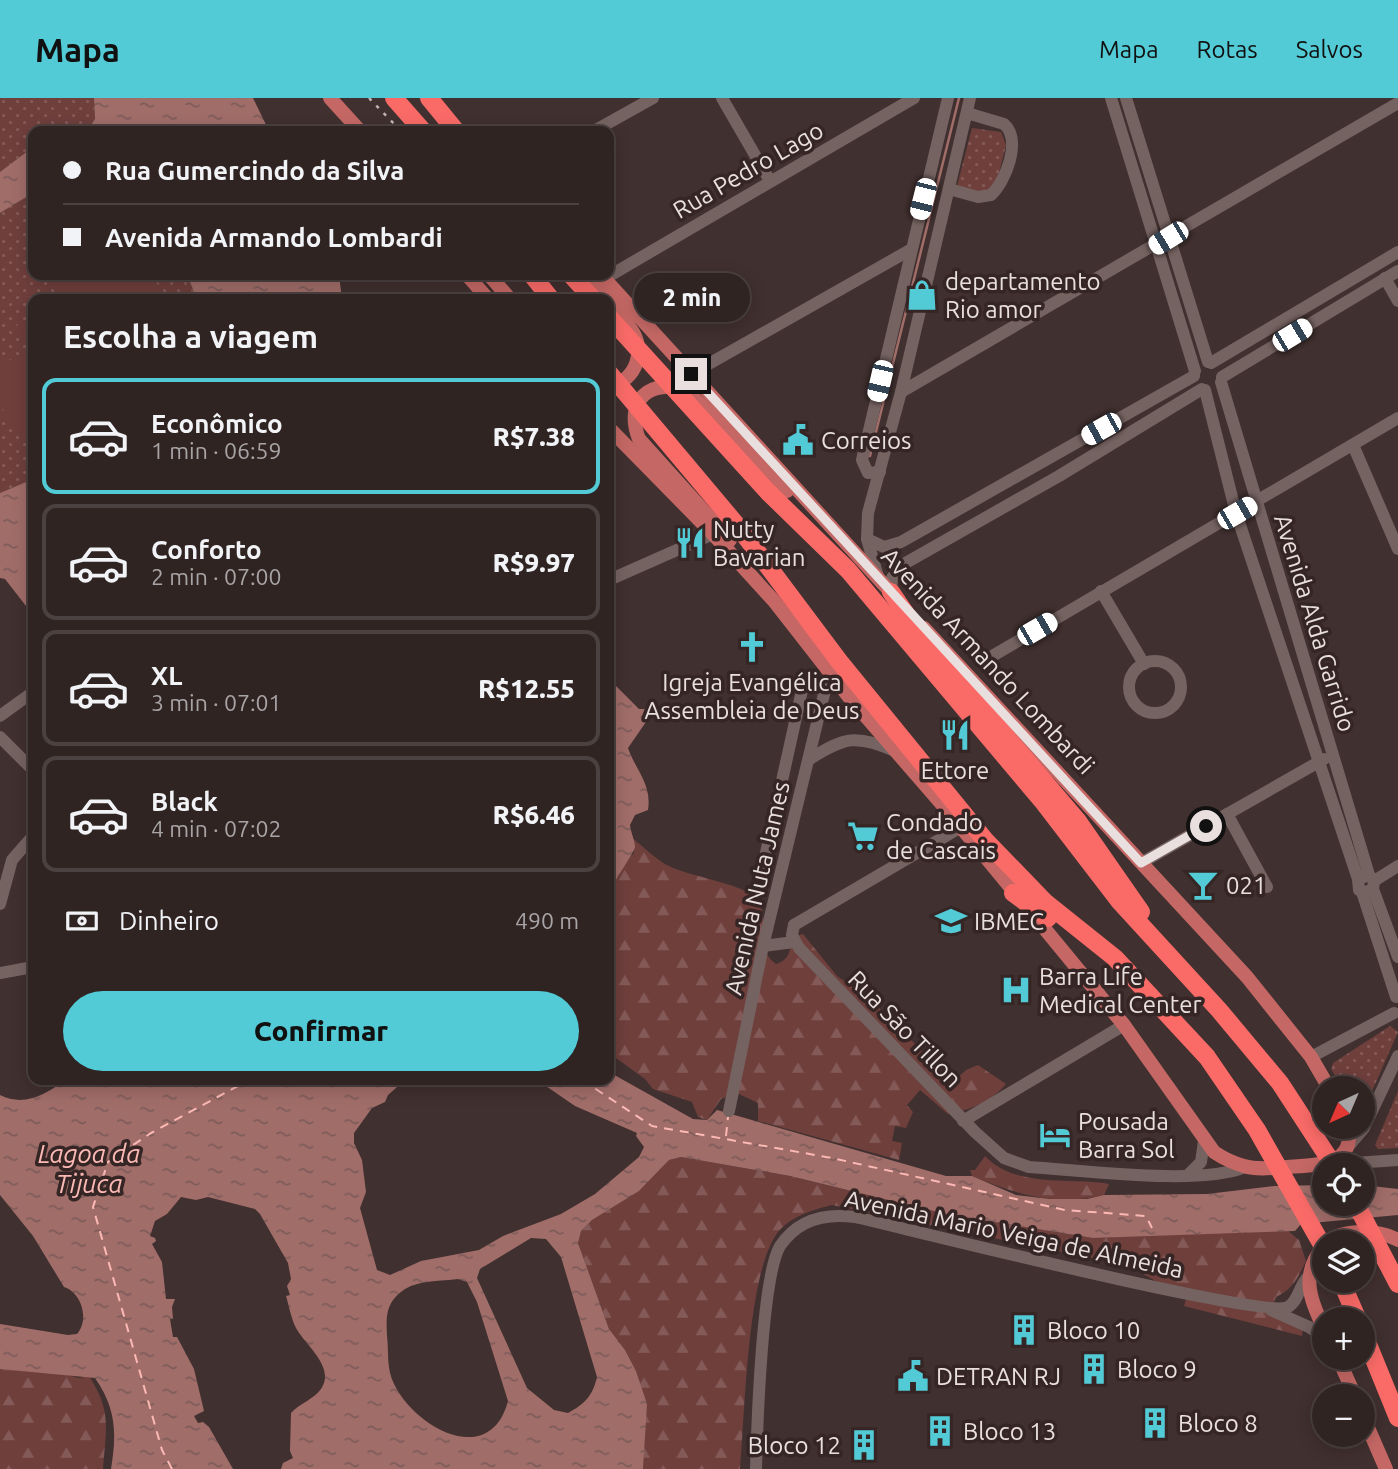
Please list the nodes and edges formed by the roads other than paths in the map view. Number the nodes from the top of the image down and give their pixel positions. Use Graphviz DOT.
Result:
graph roads {
  1 [pos="330,98"];
  2 [pos="394,98"];
  3 [pos="429,98"];
  4 [pos="653,98"];
  5 [pos="722,98"];
  6 [pos="914,98"];
  7 [pos="948,98"];
  8 [pos="971,98"];
  9 [pos="1111,98"];
  10 [pos="1126,98"];
  11 [pos="1398,103"];
  12 [pos="967,113"];
  13 [pos="444,116"];
  14 [pos="355,126"];
  15 [pos="419,126"];
  16 [pos="452,126"];
  17 [pos="460,126"];
  18 [pos="603,126"];
  19 [pos="770,181"];
  20 [pos="949,189"];
  21 [pos="1168,238"];
  22 [pos="1156,245"];
  23 [pos="910,250"];
  24 [pos="1398,252"];
  25 [pos="614,270"];
  26 [pos="1398,271"];
  27 [pos="1385,278"];
  28 [pos="471,280"];
  29 [pos="493,280"];
  30 [pos="536,280"];
  31 [pos="576,280"];
  32 [pos="589,280"];
  33 [pos="605,280"];
  34 [pos="484,294"];
  35 [pos="506,294"];
  36 [pos="547,294"];
  37 [pos="588,294"];
  38 [pos="602,294"];
  39 [pos="1398,301"];
  40 [pos="614,308"];
  41 [pos="614,323"];
  42 [pos="1210,362"];
  43 [pos="691,374"];
  44 [pos="1194,374"];
  45 [pos="614,379"];
  46 [pos="1221,380"];
  47 [pos="614,384"];
  48 [pos="1203,389"];
  49 [pos="901,392"];
  50 [pos="1398,418"];
  51 [pos="614,433"];
  52 [pos="1353,446"];
  53 [pos="880,472"];
  54 [pos="1255,502"];
  55 [pos="1237,513"];
  56 [pos="836,533"];
  57 [pos="713,534"];
  58 [pos="867,539"];
  59 [pos="1398,549"];
  60 [pos="614,578"];
  61 [pos="885,586"];
  62 [pos="1101,591"];
  63 [pos="774,601"];
  64 [pos="993,655"];
  65 [pos="1144,664"];
  66 [pos="833,676"];
  67 [pos="825,690"];
  68 [pos="28,696"];
  69 [pos="0,716"];
  70 [pos="0,737"];
  71 [pos="895,751"];
  72 [pos="1334,754"];
  73 [pos="810,759"];
  74 [pos="1319,762"];
  75 [pos="28,765"];
  76 [pos="937,780"];
  77 [pos="1227,814"];
  78 [pos="961,827"];
  79 [pos="28,842"];
  80 [pos="1141,863"];
  81 [pos="1398,866"];
  82 [pos="1367,883"];
  83 [pos="1267,887"];
  84 [pos="758,889"];
  85 [pos="1013,893"];
  86 [pos="0,896"];
  87 [pos="775,901"];
  88 [pos="793,926"];
  89 [pos="794,942"];
  90 [pos="763,946"];
  91 [pos="1166,951"];
  92 [pos="1398,957"];
  93 [pos="28,968"];
  94 [pos="0,973"];
  95 [pos="1142,985"];
  96 [pos="1397,996"];
  97 [pos="1396,1016"];
  98 [pos="1124,1025"];
  99 [pos="1398,1056"];
  100 [pos="1311,1057"];
  101 [pos="1322,1076"];
  102 [pos="729,1111"];
  103 [pos="963,1121"];
  104 [pos="1348,1139"];
  105 [pos="1204,1141"];
  106 [pos="1348,1148"];
  107 [pos="1326,1153"];
  108 [pos="1344,1153"];
  109 [pos="1398,1160"];
  110 [pos="1375,1162"];
  111 [pos="1312,1165"];
  112 [pos="1245,1167"];
  113 [pos="1188,1175"];
  114 [pos="1362,1216"];
  115 [pos="1316,1230"];
  116 [pos="1375,1234"];
  117 [pos="1398,1240"];
  118 [pos="1312,1264"];
  119 [pos="1308,1277"];
  120 [pos="1398,1284"];
  121 [pos="1315,1307"];
  122 [pos="1264,1308"];
  123 [pos="1312,1328"];
  124 [pos="1375,1361"];
  125 [pos="1398,1418"];
  126 [pos="1375,1444"];
  127 [pos="756,1469"];
  128 [pos="1386,1469"];
  1 -- 14 [label="main road"];
  2 -- 15 [label="highway"];
  3 -- 13 [label="highway"];
  4 -- 18 [label="street"];
  5 -- 19 [label="street"];
  6 -- 19 [label="street, Rua Pedro Lago"];
  7 -- 23 [label="street"];
  8 -- 12 [label="street"];
  9 -- 22 [label="street"];
  10 -- 21 [label="street"];
  11 -- 21 [label="street"];
  12 -- 20 [label="street"];
  12 -- 20 [label="street"];
  13 -- 16 [label="highway"];
  13 -- 17 [label="main road"];
  19 -- 25 [label="street, Rua Pedro Lago"];
  20 -- 49 [label="street"];
  21 -- 22 [label="street"];
  21 -- 42 [label="street"];
  22 -- 44 [label="street"];
  22 -- 49 [label="street"];
  23 -- 43 [label="street"];
  23 -- 53 [label="street"];
  24 -- 42 [label="street"];
  26 -- 27 [label="street"];
  27 -- 39 [label="street"];
  27 -- 46 [label="street"];
  28 -- 34 [label="main road"];
  29 -- 35 [label="main road"];
  30 -- 36 [label="highway"];
  31 -- 37 [label="highway"];
  32 -- 38 [label="main road"];
  33 -- 43 [label="main road, Avenida Armando Lombardi"];
  40 -- 47 [label="main road"];
  41 -- 91 [label="highway, Avenida Armando Lombardi"];
  42 -- 44 [label="street"];
  42 -- 46 [label="street"];
  43 -- 56 [label="main road, Avenida Armando Lombardi"];
  44 -- 48 [label="street"];
  44 -- 58 [label="street"];
  45 -- 76 [label="highway"];
  46 -- 48 [label="street"];
  46 -- 54 [label="street, Avenida Alda Garrido"];
  48 -- 55 [label="street, Avenida Alda Garrido"];
  48 -- 61 [label="street"];
  49 -- 53 [label="street"];
  50 -- 52 [label="street"];
  51 -- 57 [label="main road"];
  52 -- 54 [label="street"];
  52 -- 59 [label="street"];
  53 -- 58 [label="street"];
  54 -- 55 [label="street"];
  54 -- 72 [label="street, Avenida Alda Garrido"];
  55 -- 62 [label="street"];
  55 -- 74 [label="street, Avenida Alda Garrido"];
  56 -- 61 [label="main road, Avenida Armando Lombardi"];
  56 -- 63 [label="main road"];
  57 -- 60 [label="street"];
  57 -- 63 [label="main road"];
  58 -- 61 [label="street"];
  61 -- 80 [label="main road, Avenida Armando Lombardi"];
  61 -- 91 [label="highway"];
  62 -- 64 [label="street"];
  62 -- 65 [label="street"];
  63 -- 66 [label="main road"];
  65 -- 65 [label="street"];
  66 -- 67 [label="street, Avenida Nuta James"];
  66 -- 71 [label="main road"];
  67 -- 73 [label="street, Avenida Nuta James"];
  67 -- 84 [label="street"];
  68 -- 69 [label="street"];
  70 -- 75 [label="street"];
  71 -- 73 [label="street"];
  71 -- 76 [label="highway"];
  71 -- 78 [label="main road"];
  72 -- 74 [label="street"];
  72 -- 82 [label="street, Avenida Alda Garrido"];
  73 -- 87 [label="street, Avenida Nuta James"];
  74 -- 77 [label="street"];
  74 -- 82 [label="street, Avenida Alda Garrido"];
  76 -- 95 [label="highway"];
  77 -- 80 [label="street"];
  77 -- 83 [label="street"];
  78 -- 85 [label="main road"];
  78 -- 88 [label="street"];
  79 -- 86 [label="street"];
  80 -- 100 [label="main road, Avenida Armando Lombardi"];
  81 -- 82 [label="street"];
  82 -- 92 [label="street, Avenida Alda Garrido"];
  82 -- 96 [label="street, Avenida Alda Garrido"];
  85 -- 95 [label="highway"];
  85 -- 98 [label="main road"];
  87 -- 88 [label="street"];
  87 -- 90 [label="street, Avenida Nuta James"];
  88 -- 89 [label="street"];
  89 -- 90 [label="street"];
  89 -- 103 [label="street, Rua São Tillon"];
  90 -- 102 [label="street, Avenida Nuta James"];
  91 -- 107 [label="highway, Avenida Armando Lombardi"];
  93 -- 94 [label="street"];
  95 -- 115 [label="highway"];
  96 -- 97 [label="street"];
  97 -- 100 [label="street"];
  98 -- 103 [label="street"];
  98 -- 105 [label="main road"];
  99 -- 106 [label="street"];
  100 -- 101 [label="main road, Avenida Armando Lombardi"];
  103 -- 113 [label="street, Rua São Tillon"];
  104 -- 106 [label="main road"];
  105 -- 112 [label="main road"];
  105 -- 113 [label="street"];
  106 -- 108 [label="main road"];
  109 -- 110 [label="street"];
  111 -- 112 [label="main road"];
  112 -- 113 [label="street"];
  114 -- 120 [label="highway"];
  116 -- 117 [label="main road"];
  118 -- 119 [label="main road"];
  119 -- 121 [label="main road"];
  119 -- 122 [label="street, Avenida Mario Veiga de Almeida"];
  122 -- 123 [label="street, Avenida Mario Veiga de Almeida"];
  122 -- 127 [label="street, Avenida Mario Veiga de Almeida"];
  124 -- 125 [label="highway"];
  126 -- 128 [label="main road"];
}
